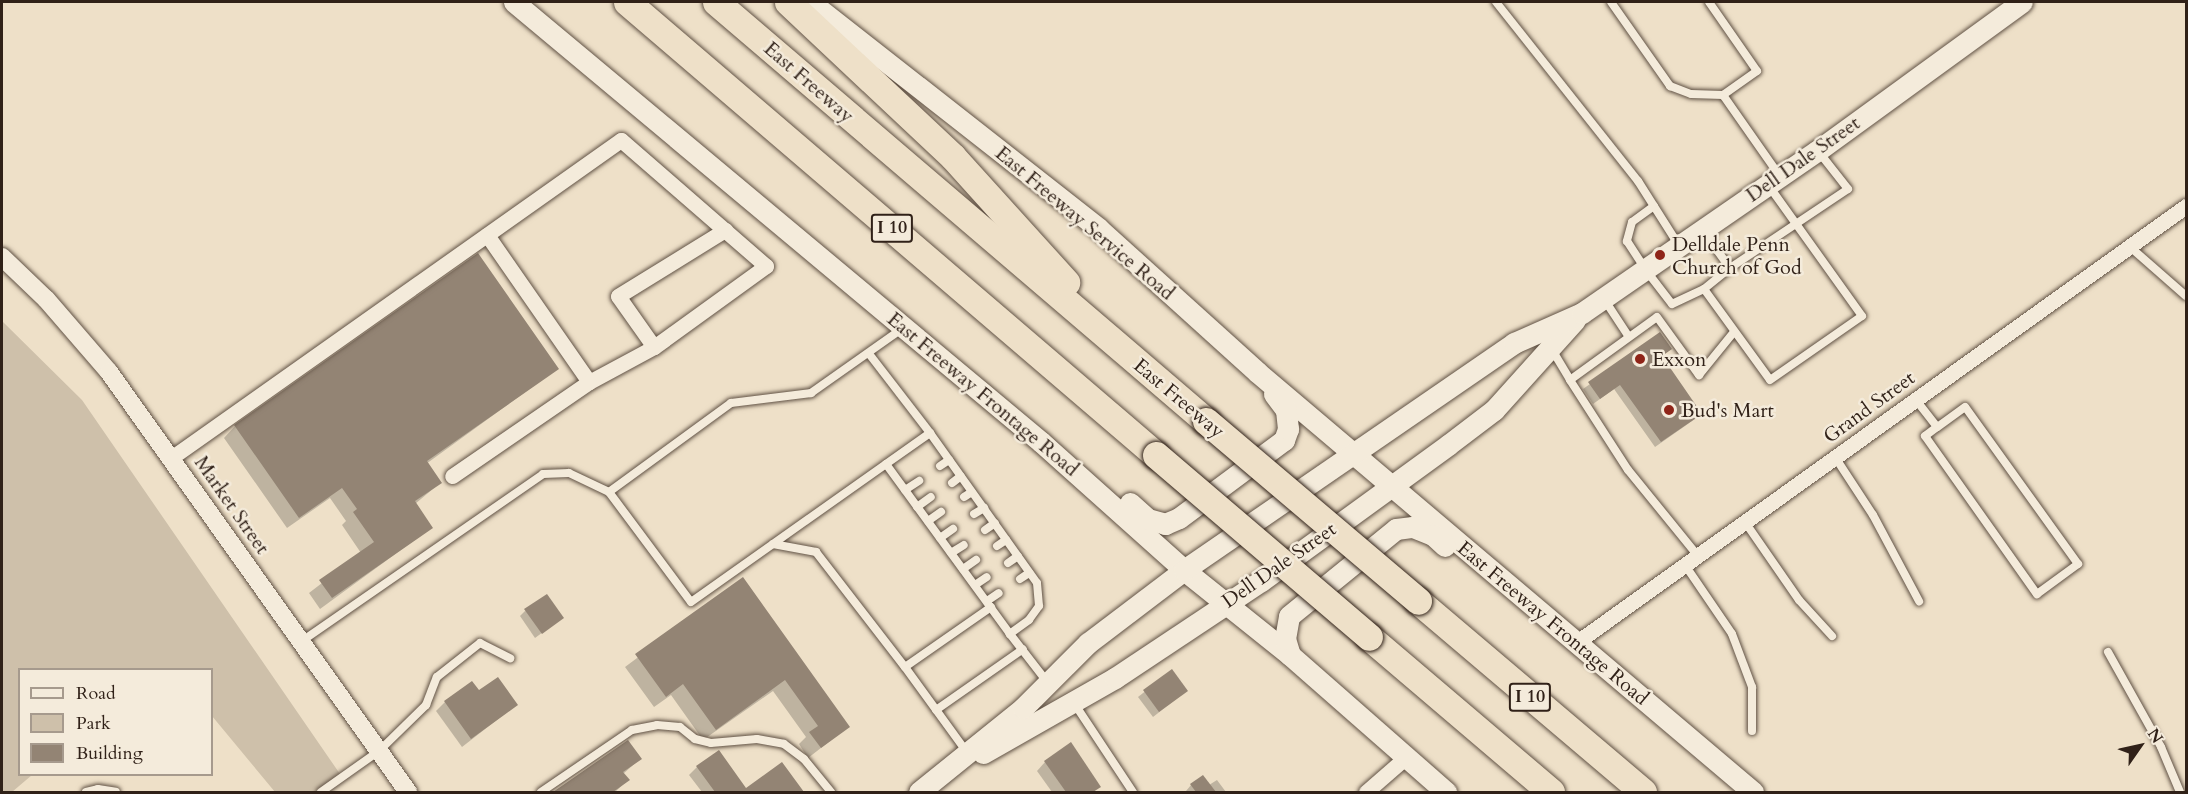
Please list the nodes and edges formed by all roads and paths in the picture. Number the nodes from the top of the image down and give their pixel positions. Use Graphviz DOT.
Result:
graph roads {
  1 [pos="514,2"];
  2 [pos="627,2"];
  3 [pos="716,2"];
  4 [pos="788,2"];
  5 [pos="810,2"];
  6 [pos="1496,2"];
  7 [pos="1611,2"];
  8 [pos="1709,2"];
  9 [pos="2022,2"];
  10 [pos="1723,95"];
  11 [pos="1817,151"];
  12 [pos="1774,181"];
  13 [pos="1654,206"];
  14 [pos="2187,206"];
  15 [pos="1794,225"];
  16 [pos="725,230"];
  17 [pos="1702,230"];
  18 [pos="487,235"];
  19 [pos="1679,245"];
  20 [pos="2130,247"];
  21 [pos="2,257"];
  22 [pos="1730,268"];
  23 [pos="1645,269"];
  24 [pos="1704,289"];
  25 [pos="2187,296"];
  26 [pos="1603,298"];
  27 [pos="1582,313"];
  28 [pos="904,327"];
  29 [pos="1734,332"];
  30 [pos="1629,337"];
  31 [pos="654,347"];
  32 [pos="1551,347"];
  33 [pos="870,355"];
  34 [pos="1143,368"];
  35 [pos="1257,372"];
  36 [pos="1570,380"];
  37 [pos="589,382"];
  38 [pos="1916,400"];
  39 [pos="1936,427"];
  40 [pos="930,433"];
  41 [pos="1041,442"];
  42 [pos="1353,454"];
  43 [pos="171,458"];
  44 [pos="1835,458"];
  45 [pos="950,460"];
  46 [pos="885,464"];
  47 [pos="940,466"];
  48 [pos="452,476"];
  49 [pos="961,476"];
  50 [pos="919,481"];
  51 [pos="952,483"];
  52 [pos="1390,485"];
  53 [pos="905,490"];
  54 [pos="609,492"];
  55 [pos="972,492"];
  56 [pos="930,497"];
  57 [pos="964,497"];
  58 [pos="917,507"];
  59 [pos="984,508"];
  60 [pos="941,512"];
  61 [pos="974,514"];
  62 [pos="928,521"];
  63 [pos="1745,522"];
  64 [pos="995,523"];
  65 [pos="953,529"];
  66 [pos="985,530"];
  67 [pos="940,538"];
  68 [pos="1006,540"];
  69 [pos="773,544"];
  70 [pos="964,544"];
  71 [pos="997,546"];
  72 [pos="951,553"];
  73 [pos="1018,556"];
  74 [pos="1698,556"];
  75 [pos="976,560"];
  76 [pos="1008,563"];
  77 [pos="1684,565"];
  78 [pos="963,569"];
  79 [pos="1184,570"];
  80 [pos="1029,573"];
  81 [pos="987,577"];
  82 [pos="1020,579"];
  83 [pos="975,585"];
  84 [pos="999,593"];
  85 [pos="1919,601"];
  86 [pos="1225,603"];
  87 [pos="989,604"];
  88 [pos="1542,615"];
  89 [pos="1010,634"];
  90 [pos="1832,636"];
  91 [pos="301,641"];
  92 [pos="1577,642"];
  93 [pos="1023,649"];
  94 [pos="2108,652"];
  95 [pos="1290,655"];
  96 [pos="510,658"];
  97 [pos="905,667"];
  98 [pos="1048,683"];
  99 [pos="1074,702"];
  100 [pos="936,710"];
  101 [pos="1752,731"];
  102 [pos="379,751"];
  103 [pos="968,754"];
  104 [pos="1406,758"];
  105 [pos="943,775"];
  106 [pos="86,792"];
  107 [pos="116,792"];
  108 [pos="321,792"];
  109 [pos="408,792"];
  110 [pos="541,792"];
  111 [pos="831,792"];
  112 [pos="919,792"];
  113 [pos="1133,792"];
  114 [pos="1365,792"];
  115 [pos="1446,792"];
  116 [pos="1551,792"];
  117 [pos="1643,792"];
  118 [pos="1753,792"];
  119 [pos="2180,792"];
  1 -- 28 [label="main road, East Freeway Frontage Road"];
  2 -- 116 [label="highway, I 10, bridge"];
  3 -- 34 [label="highway, East Freeway / I 10"];
  4 -- 34 [label="highway"];
  5 -- 35 [label="main road, East Freeway Service Road"];
  6 -- 13 [label="lane"];
  7 -- 10 [label="lane"];
  8 -- 10 [label="lane"];
  9 -- 11 [label="main road, Dell Dale Street"];
  10 -- 12 [label="lane"];
  11 -- 12 [label="main road, Dell Dale Street"];
  11 -- 15 [label="lane"];
  12 -- 15 [label="lane"];
  12 -- 17 [label="main road, Dell Dale Street"];
  13 -- 19 [label="lane"];
  13 -- 23 [label="lane"];
  14 -- 20 [label="street, Grand Street"];
  15 -- 22 [label="lane"];
  15 -- 29 [label="lane"];
  16 -- 18 [label="street"];
  16 -- 31 [label="street"];
  16 -- 31 [label="street"];
  17 -- 19 [label="main road, Dell Dale Street"];
  17 -- 22 [label="lane"];
  18 -- 37 [label="street"];
  18 -- 43 [label="street"];
  19 -- 23 [label="main road, Dell Dale Street"];
  20 -- 25 [label="lane"];
  20 -- 38 [label="street, Grand Street"];
  21 -- 43 [label="street, Market Street"];
  22 -- 24 [label="lane"];
  23 -- 24 [label="lane"];
  23 -- 26 [label="main road, Dell Dale Street"];
  24 -- 29 [label="lane"];
  26 -- 27 [label="main road, Dell Dale Street"];
  26 -- 30 [label="lane"];
  27 -- 32 [label="main road, Dell Dale Street"];
  27 -- 42 [label="main road, Dell Dale Street"];
  28 -- 33 [label="lane"];
  28 -- 41 [label="main road, East Freeway Frontage Road"];
  29 -- 30 [label="lane"];
  30 -- 36 [label="lane"];
  31 -- 37 [label="street"];
  32 -- 36 [label="lane"];
  32 -- 52 [label="main road, Dell Dale Street"];
  33 -- 40 [label="lane"];
  33 -- 54 [label="lane"];
  34 -- 117 [label="highway, East Freeway / I 10, bridge"];
  35 -- 41 [label="main road"];
  35 -- 42 [label="main road, East Freeway Service Road"];
  36 -- 74 [label="lane"];
  37 -- 48 [label="street"];
  38 -- 39 [label="lane"];
  38 -- 44 [label="street, Grand Street"];
  39 -- 39 [label="lane"];
  40 -- 45 [label="lane"];
  40 -- 46 [label="lane"];
  41 -- 79 [label="main road, East Freeway Frontage Road"];
  42 -- 52 [label="main road, East Freeway Frontage Road"];
  42 -- 79 [label="main road, Dell Dale Street"];
  43 -- 91 [label="street, Market Street"];
  44 -- 63 [label="street, Grand Street"];
  44 -- 85 [label="lane"];
  45 -- 47 [label="lane"];
  45 -- 49 [label="lane"];
  46 -- 53 [label="lane"];
  46 -- 69 [label="lane"];
  49 -- 51 [label="lane"];
  49 -- 55 [label="lane"];
  50 -- 53 [label="lane"];
  52 -- 86 [label="main road, Dell Dale Street"];
  52 -- 88 [label="main road, East Freeway Frontage Road"];
  53 -- 58 [label="lane"];
  54 -- 69 [label="lane"];
  54 -- 91 [label="lane"];
  55 -- 57 [label="lane"];
  55 -- 59 [label="lane"];
  56 -- 58 [label="lane"];
  58 -- 62 [label="lane"];
  59 -- 61 [label="lane"];
  59 -- 64 [label="lane"];
  60 -- 62 [label="lane"];
  62 -- 67 [label="lane"];
  63 -- 74 [label="street, Grand Street"];
  63 -- 90 [label="lane"];
  64 -- 66 [label="lane"];
  64 -- 68 [label="lane"];
  65 -- 67 [label="lane"];
  67 -- 72 [label="lane"];
  68 -- 71 [label="lane"];
  68 -- 73 [label="lane"];
  69 -- 97 [label="lane"];
  70 -- 72 [label="lane"];
  72 -- 78 [label="lane"];
  73 -- 76 [label="lane"];
  73 -- 80 [label="lane"];
  74 -- 77 [label="street, Grand Street"];
  75 -- 78 [label="lane"];
  77 -- 92 [label="street, Grand Street"];
  77 -- 101 [label="lane"];
  78 -- 83 [label="lane"];
  79 -- 86 [label="main road, East Freeway Frontage Road"];
  79 -- 98 [label="main road, Dell Dale Street"];
  80 -- 82 [label="lane"];
  80 -- 89 [label="lane"];
  81 -- 83 [label="lane"];
  83 -- 87 [label="lane"];
  84 -- 87 [label="lane"];
  86 -- 95 [label="main road, East Freeway Frontage Road"];
  86 -- 99 [label="main road, Dell Dale Street"];
  87 -- 89 [label="lane"];
  87 -- 97 [label="lane"];
  88 -- 92 [label="main road, East Freeway Frontage Road"];
  88 -- 95 [label="main road"];
  89 -- 93 [label="lane"];
  91 -- 102 [label="street, Market Street"];
  92 -- 118 [label="main road, East Freeway Frontage Road"];
  93 -- 98 [label="lane"];
  93 -- 100 [label="lane"];
  94 -- 119 [label="lane"];
  95 -- 104 [label="main road, East Freeway Frontage Road"];
  96 -- 102 [label="lane"];
  97 -- 100 [label="lane"];
  98 -- 103 [label="main road, Dell Dale Street"];
  99 -- 105 [label="main road, Dell Dale Street"];
  99 -- 113 [label="lane"];
  100 -- 103 [label="lane"];
  102 -- 108 [label="lane"];
  102 -- 109 [label="street, Market Street"];
  103 -- 105 [label="main road, Dell Dale Street"];
  104 -- 114 [label="street"];
  104 -- 115 [label="main road, East Freeway Frontage Road"];
  105 -- 112 [label="main road, Dell Dale Street"];
  106 -- 107 [label="lane"];
  110 -- 111 [label="lane"];
}
